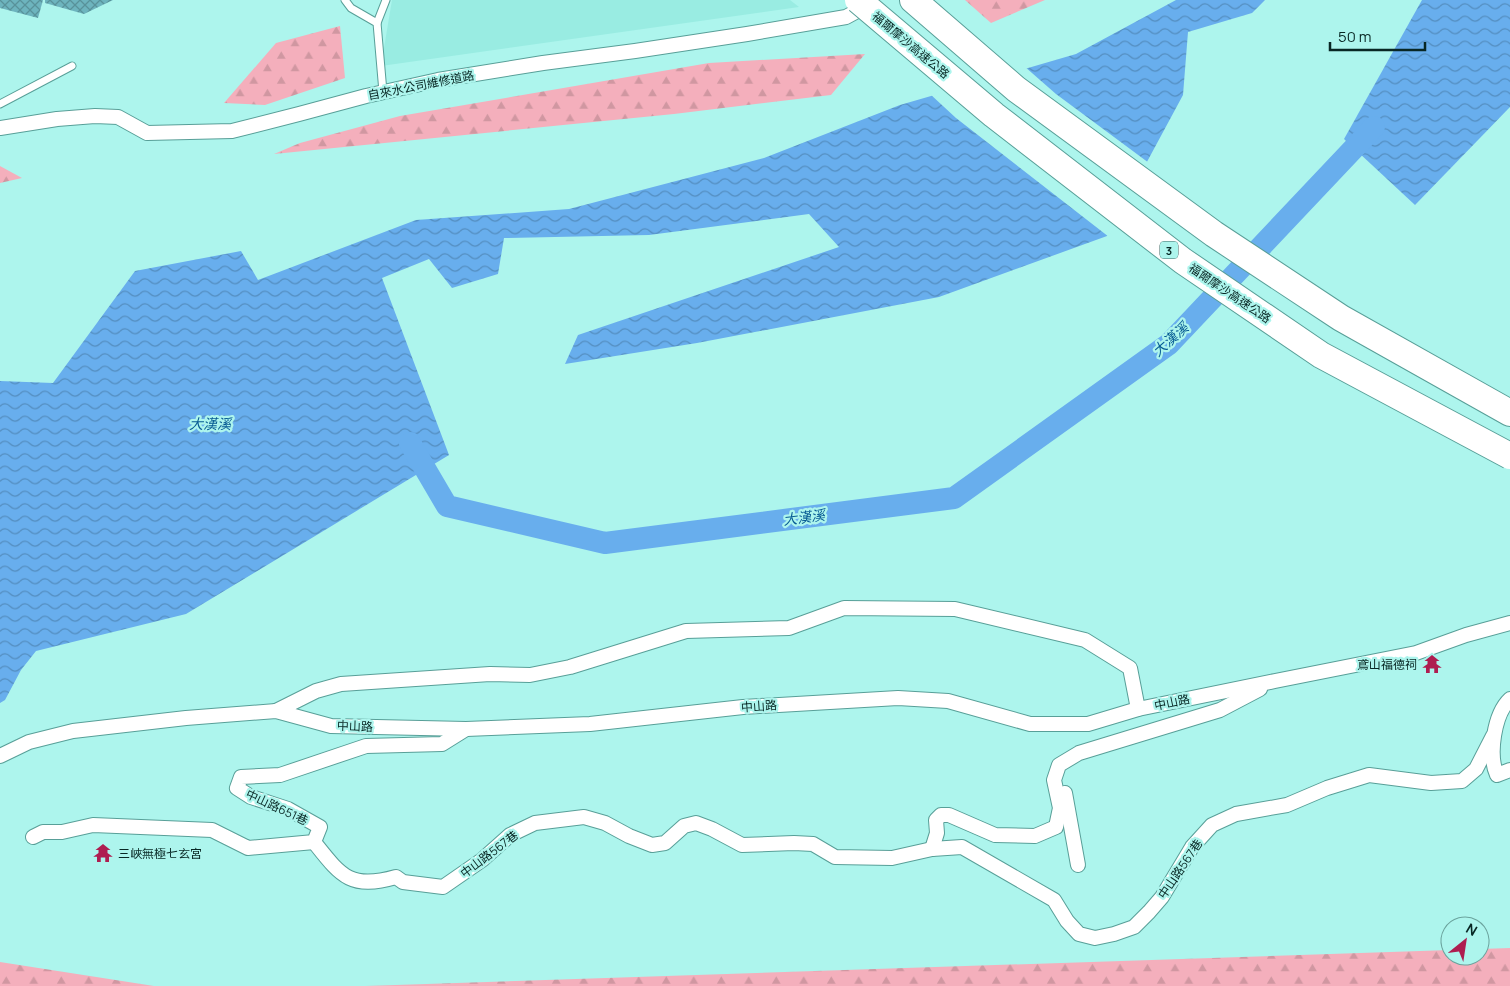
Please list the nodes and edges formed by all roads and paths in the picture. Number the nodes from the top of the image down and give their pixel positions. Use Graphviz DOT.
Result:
graph roads {
  1 [pos="345,0"];
  2 [pos="386,0"];
  3 [pos="877,0"];
  4 [pos="913,0"];
  5 [pos="852,8"];
  6 [pos="377,23"];
  7 [pos="72,66"];
  8 [pos="383,92"];
  9 [pos="0,104"];
  10 [pos="0,128"];
  11 [pos="1510,414"];
  12 [pos="1510,456"];
  13 [pos="1510,623"];
  14 [pos="1275,680"];
  15 [pos="1510,699"];
  16 [pos="1138,709"];
  17 [pos="276,711"];
  18 [pos="466,729"];
  19 [pos="1493,736"];
  20 [pos="0,756"];
  21 [pos="1059,765"];
  22 [pos="1510,770"];
  23 [pos="33,837"];
  24 [pos="314,842"];
  25 [pos="932,848"];
  26 [pos="1078,864"];
  1 -- 6 [label="lane"];
  2 -- 6 [label="lane"];
  3 -- 5 [label="street, 自來水公司維修道路"];
  4 -- 11 [label="highway"];
  5 -- 8 [label="street, 自來水公司維修道路"];
  5 -- 12 [label="highway, 福爾摩沙高速公路 / 3, bridge"];
  6 -- 8 [label="lane"];
  7 -- 9 [label="lane"];
  8 -- 10 [label="street, 自來水公司維修道路"];
  13 -- 14 [label="street, 中山路"];
  14 -- 16 [label="street, 中山路"];
  14 -- 21 [label="street"];
  15 -- 19 [label="street"];
  16 -- 17 [label="street"];
  16 -- 18 [label="street, 中山路"];
  17 -- 18 [label="street, 中山路"];
  17 -- 20 [label="street, 中山路"];
  18 -- 24 [label="street, 中山路651巷"];
  19 -- 22 [label="street"];
  19 -- 25 [label="street, 中山路567巷"];
  21 -- 25 [label="street"];
  21 -- 26 [label="street"];
  23 -- 24 [label="street, 中山路651巷"];
  24 -- 25 [label="street, 中山路567巷"];
}
